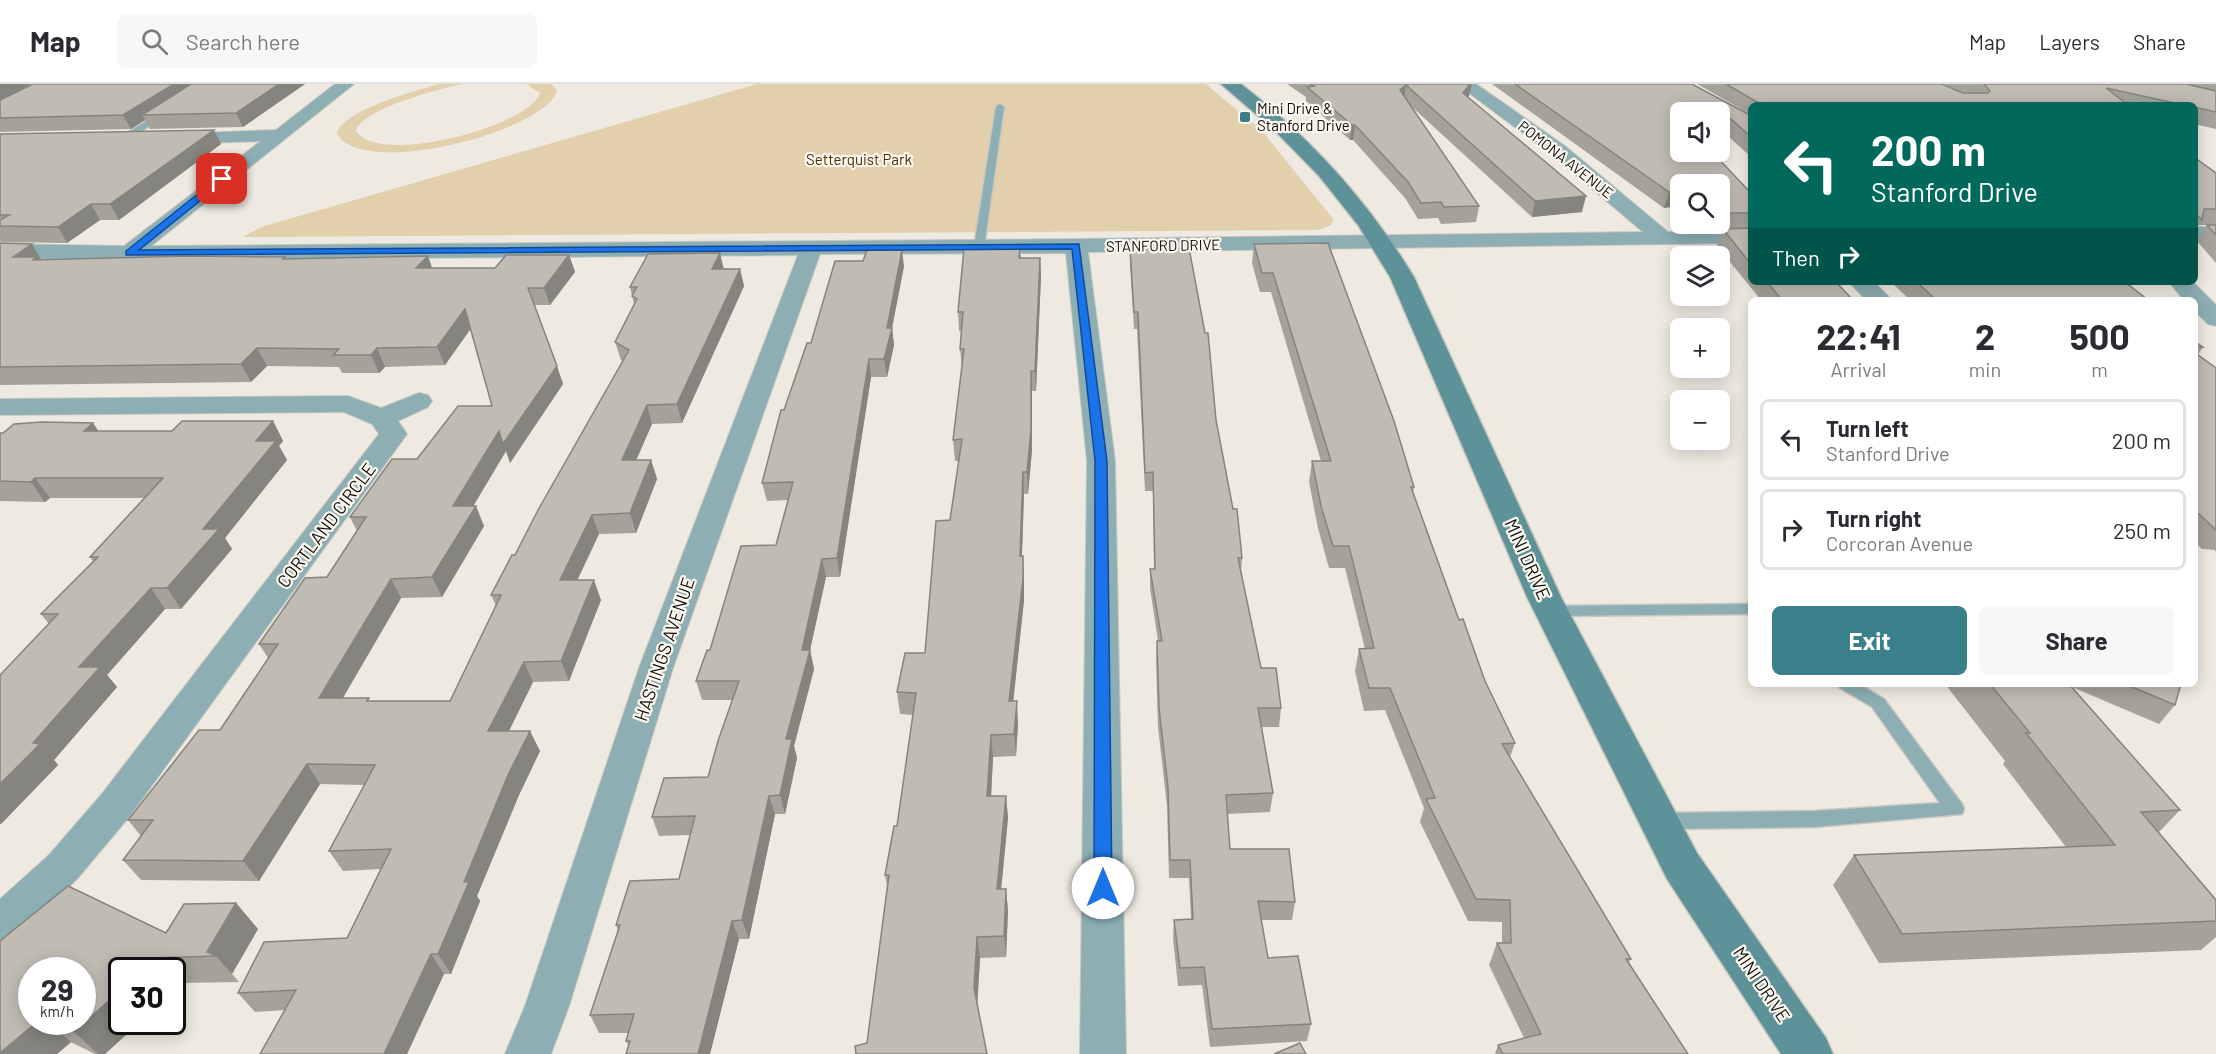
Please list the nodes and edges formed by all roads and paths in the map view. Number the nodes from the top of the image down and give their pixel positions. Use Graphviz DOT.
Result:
graph roads {
  1 [pos="346,84"];
  2 [pos="1230,84"];
  3 [pos="1465,84"];
  4 [pos="1000,107"];
  5 [pos="173,108"];
  6 [pos="278,135"];
  7 [pos="101,139"];
  8 [pos="124,139"];
  9 [pos="2198,233"];
  10 [pos="2216,233"];
  11 [pos="1748,237"];
  12 [pos="1663,238"];
  13 [pos="1383,243"];
  14 [pos="1076,246"];
  15 [pos="979,247"];
  16 [pos="811,248"];
  17 [pos="0,251"];
  18 [pos="129,253"];
  19 [pos="1863,285"];
  20 [pos="2183,285"];
  21 [pos="1877,297"];
  22 [pos="2195,297"];
  23 [pos="2198,300"];
  24 [pos="2216,319"];
  25 [pos="418,401"];
  26 [pos="0,407"];
  27 [pos="382,418"];
  28 [pos="1748,609"];
  29 [pos="1551,611"];
  30 [pos="1851,687"];
  31 [pos="1659,821"];
  32 [pos="0,926"];
  33 [pos="528,1054"];
  34 [pos="1103,1054"];
  35 [pos="1809,1054"];
  1 -- 6 [label="street"];
  2 -- 13 [label="street, MINI DRIVE"];
  3 -- 12 [label="street, POMONA AVENUE"];
  4 -- 15 [label="lane"];
  5 -- 8 [label="lane"];
  6 -- 8 [label="street"];
  6 -- 18 [label="street"];
  7 -- 8 [label="street"];
  9 -- 10 [label="street"];
  11 -- 12 [label="street, STANFORD DRIVE"];
  12 -- 13 [label="street, STANFORD DRIVE"];
  13 -- 14 [label="street, STANFORD DRIVE"];
  13 -- 29 [label="street, MINI DRIVE"];
  14 -- 15 [label="street, STANFORD DRIVE"];
  14 -- 34 [label="street"];
  15 -- 16 [label="street, STANFORD DRIVE"];
  16 -- 18 [label="street, STANFORD DRIVE"];
  16 -- 33 [label="street, HASTINGS AVENUE"];
  17 -- 18 [label="street, STANFORD DRIVE"];
  19 -- 21 [label="street"];
  20 -- 22 [label="street"];
  23 -- 24 [label="street"];
  25 -- 27 [label="street"];
  26 -- 27 [label="street"];
  27 -- 32 [label="street, CORTLAND CIRCLE"];
  28 -- 29 [label="lane"];
  29 -- 31 [label="street, MINI DRIVE"];
  30 -- 31 [label="lane"];
  31 -- 35 [label="street, MINI DRIVE"];
}
